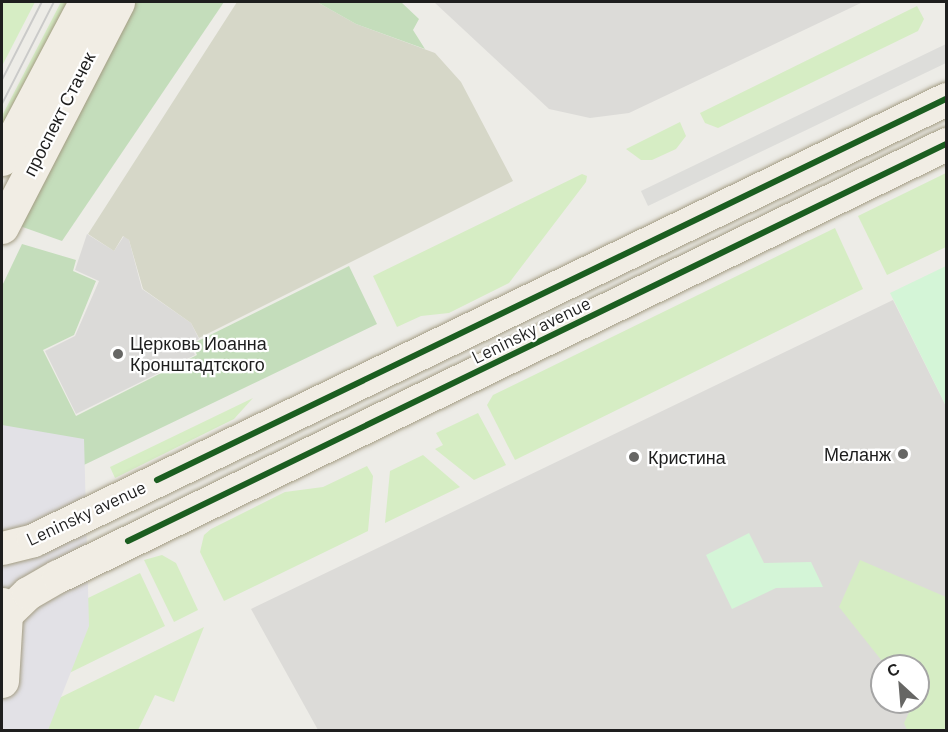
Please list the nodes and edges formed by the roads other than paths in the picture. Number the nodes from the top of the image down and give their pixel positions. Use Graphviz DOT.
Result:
graph roads {
  1 [pos="85,2"];
  2 [pos="118,2"];
  3 [pos="946,99"];
  4 [pos="946,144"];
  5 [pos="2,159"];
  6 [pos="2,227"];
  7 [pos="2,548"];
  8 [pos="4,609"];
  9 [pos="2,681"];
  1 -- 5 [label="main road, проспект Стачек"];
  2 -- 6 [label="main road, проспект Стачек"];
  3 -- 7 [label="main road, Leninsky avenue"];
  4 -- 8 [label="main road, Leninsky avenue"];
  8 -- 9 [label="main road"];
}
